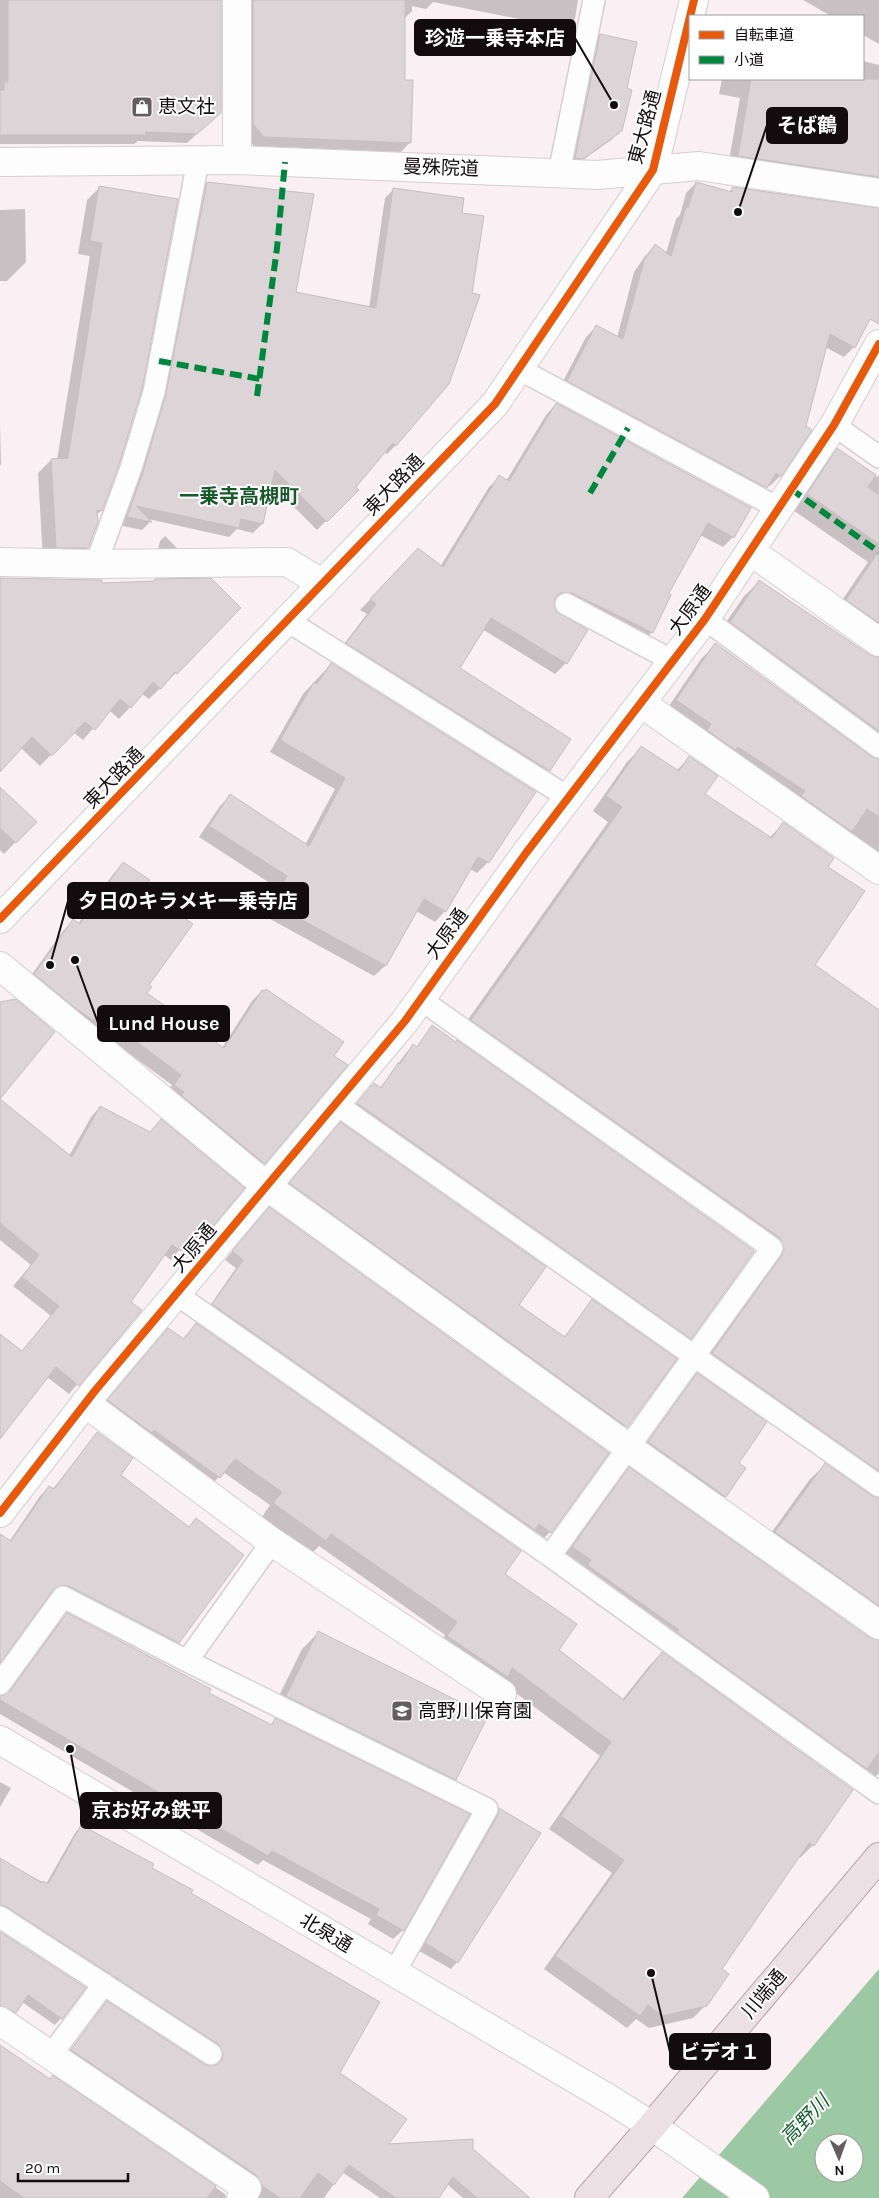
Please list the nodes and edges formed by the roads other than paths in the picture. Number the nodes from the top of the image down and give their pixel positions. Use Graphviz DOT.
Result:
graph roads {
  1 [pos="237,0"];
  2 [pos="594,0"];
  3 [pos="694,0"];
  4 [pos="690,15"];
  5 [pos="689,21"];
  6 [pos="238,160"];
  7 [pos="198,161"];
  8 [pos="0,162"];
  9 [pos="653,170"];
  10 [pos="559,173"];
  11 [pos="879,193"];
  12 [pos="877,352"];
  13 [pos="519,369"];
  14 [pos="834,425"];
  15 [pos="879,457"];
  16 [pos="778,508"];
  17 [pos="750,551"];
  18 [pos="0,562"];
  19 [pos="96,564"];
  20 [pos="323,584"];
  21 [pos="566,604"];
  22 [pos="705,618"];
  23 [pos="288,621"];
  24 [pos="879,642"];
  25 [pos="673,661"];
  26 [pos="641,703"];
  27 [pos="879,747"];
  28 [pos="569,798"];
  29 [pos="879,870"];
  30 [pos="0,919"];
  31 [pos="0,966"];
  32 [pos="420,999"];
  33 [pos="336,1104"];
  34 [pos="268,1186"];
  35 [pos="176,1294"];
  36 [pos="694,1356"];
  37 [pos="85,1403"];
  38 [pos="629,1448"];
  39 [pos="879,1486"];
  40 [pos="0,1513"];
  41 [pos="272,1542"];
  42 [pos="550,1556"];
  43 [pos="879,1625"];
  44 [pos="187,1661"];
  45 [pos="0,1684"];
  46 [pos="502,1694"];
  47 [pos="0,1740"];
  48 [pos="879,1793"];
  49 [pos="879,1857"];
  50 [pos="0,1917"];
  51 [pos="394,1973"];
  52 [pos="104,1984"];
  53 [pos="0,2021"];
  54 [pos="211,2054"];
  55 [pos="51,2056"];
  56 [pos="652,2126"];
  57 [pos="241,2198"];
  58 [pos="588,2198"];
  59 [pos="755,2198"];
  1 -- 6 [label="street"];
  2 -- 10 [label="lane"];
  3 -- 4 [label="street, 東大路通"];
  5 -- 9 [label="street, 東大路通"];
  6 -- 7 [label="street, 曼殊院道"];
  6 -- 10 [label="street, 曼殊院道"];
  7 -- 8 [label="street, 曼殊院道"];
  7 -- 19 [label="lane"];
  9 -- 10 [label="street, 曼殊院道"];
  9 -- 11 [label="street, 曼殊院道"];
  9 -- 13 [label="street, 東大路通"];
  12 -- 14 [label="street, 大原通"];
  13 -- 16 [label="lane"];
  13 -- 20 [label="street, 東大路通"];
  14 -- 15 [label="lane"];
  14 -- 16 [label="street, 大原通"];
  16 -- 17 [label="street, 大原通"];
  17 -- 22 [label="street, 大原通"];
  17 -- 24 [label="street"];
  18 -- 19 [label="street"];
  19 -- 20 [label="street"];
  20 -- 23 [label="street, 東大路通"];
  21 -- 25 [label="lane"];
  22 -- 25 [label="street, 大原通"];
  22 -- 27 [label="lane"];
  23 -- 28 [label="lane"];
  23 -- 30 [label="street, 東大路通"];
  25 -- 26 [label="street, 大原通"];
  26 -- 28 [label="street, 大原通"];
  26 -- 29 [label="street"];
  28 -- 32 [label="street, 大原通"];
  31 -- 34 [label="street"];
  32 -- 33 [label="street, 大原通"];
  32 -- 36 [label="lane"];
  33 -- 34 [label="street, 大原通"];
  33 -- 36 [label="lane"];
  34 -- 35 [label="street, 大原通"];
  34 -- 38 [label="street"];
  35 -- 37 [label="street, 大原通"];
  35 -- 42 [label="lane"];
  36 -- 38 [label="lane"];
  36 -- 39 [label="lane"];
  37 -- 40 [label="street, 大原通"];
  37 -- 41 [label="street"];
  38 -- 42 [label="lane"];
  38 -- 43 [label="street"];
  41 -- 44 [label="lane"];
  41 -- 46 [label="street"];
  42 -- 48 [label="lane"];
  44 -- 45 [label="lane"];
  44 -- 51 [label="lane"];
  47 -- 51 [label="street, 北泉通"];
  49 -- 56 [label="highway, 川端通"];
  50 -- 52 [label="lane"];
  51 -- 56 [label="street, 北泉通"];
  52 -- 54 [label="lane"];
  52 -- 55 [label="lane"];
  53 -- 55 [label="street"];
  55 -- 57 [label="street"];
  56 -- 58 [label="highway, 川端通"];
  56 -- 59 [label="street, 北泉通"];
}
